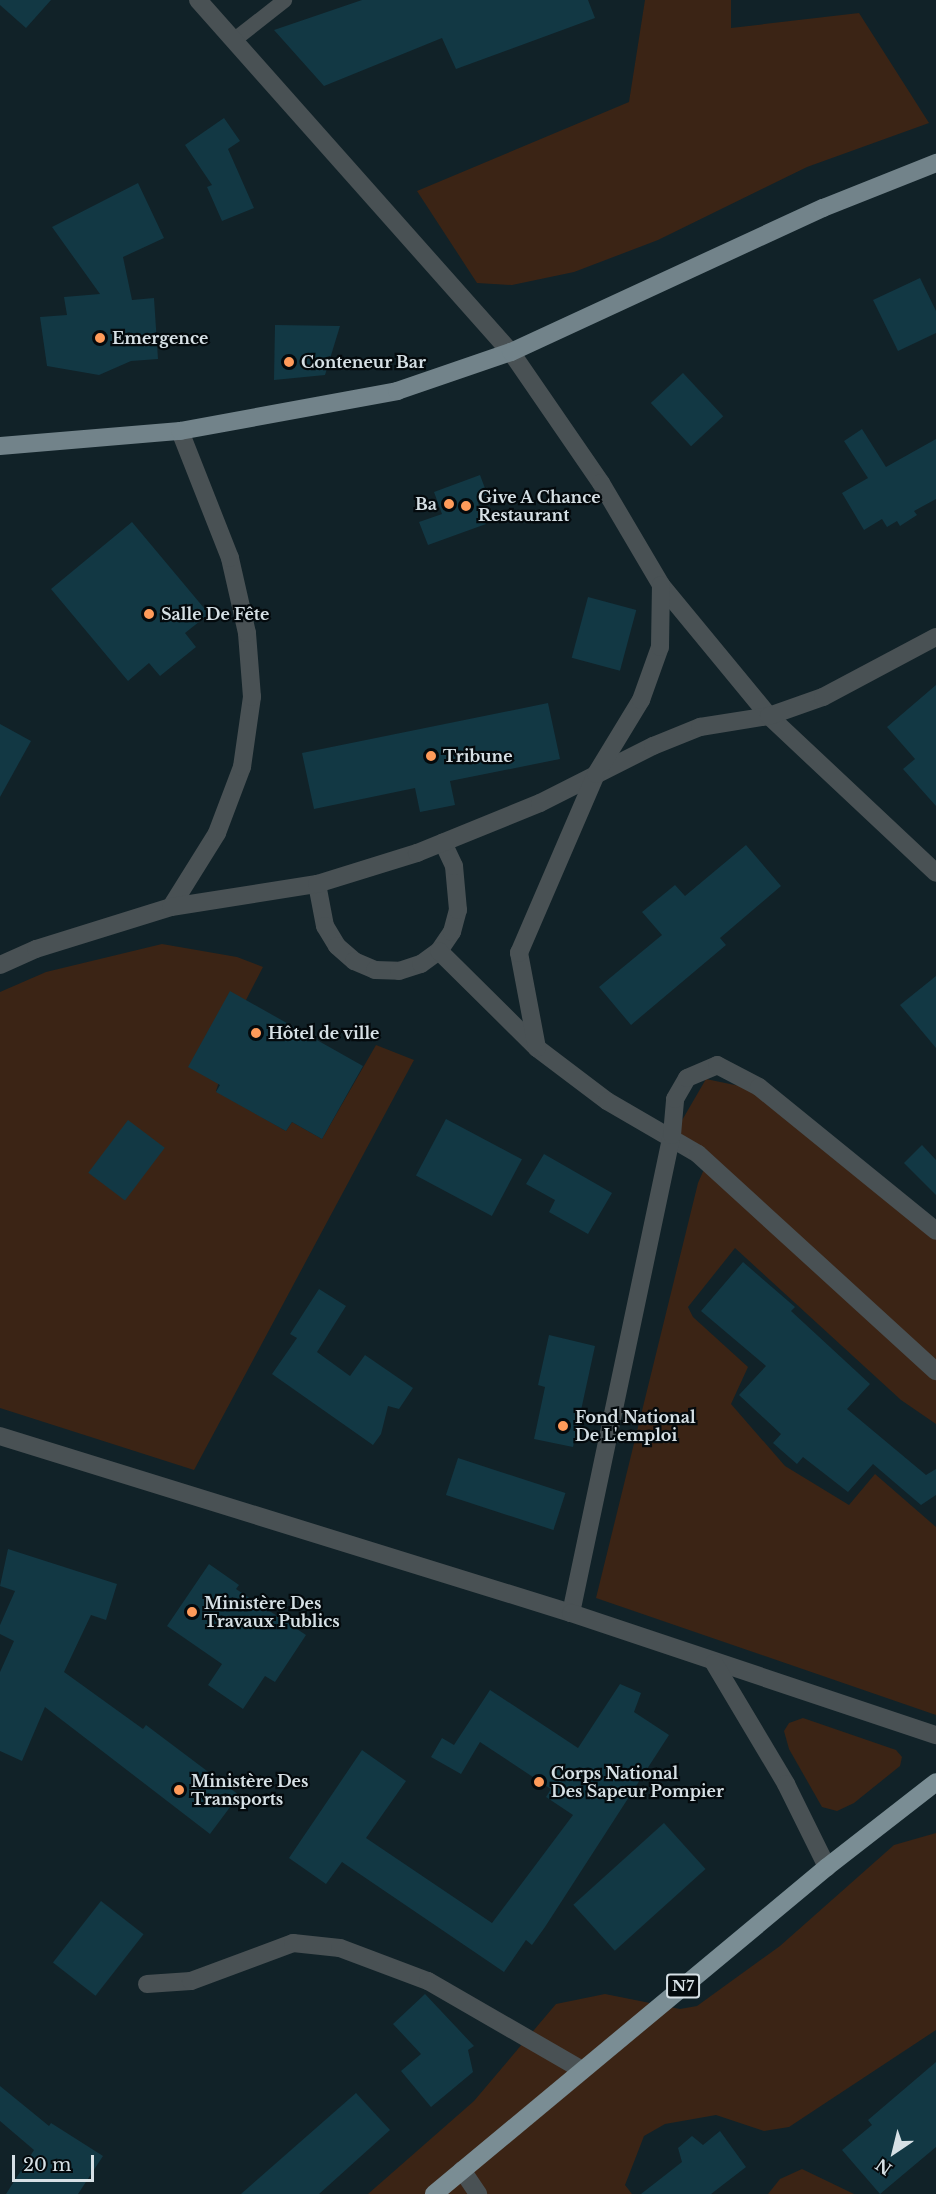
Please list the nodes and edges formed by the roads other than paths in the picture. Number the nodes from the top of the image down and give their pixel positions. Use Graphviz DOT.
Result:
graph roads {
  1 [pos="198,0"];
  2 [pos="284,0"];
  3 [pos="233,40"];
  4 [pos="936,163"];
  5 [pos="511,352"];
  6 [pos="180,431"];
  7 [pos="0,446"];
  8 [pos="661,585"];
  9 [pos="936,637"];
  10 [pos="769,716"];
  11 [pos="596,774"];
  12 [pos="443,842"];
  13 [pos="936,873"];
  14 [pos="316,884"];
  15 [pos="171,907"];
  16 [pos="440,951"];
  17 [pos="0,965"];
  18 [pos="537,1048"];
  19 [pos="672,1136"];
  20 [pos="936,1231"];
  21 [pos="936,1371"];
  22 [pos="0,1436"];
  23 [pos="571,1613"];
  24 [pos="714,1663"];
  25 [pos="936,1735"];
  26 [pos="936,1782"];
  27 [pos="827,1867"];
  28 [pos="147,1984"];
  29 [pos="582,2070"];
  30 [pos="462,2170"];
  31 [pos="434,2194"];
  32 [pos="478,2194"];
  1 -- 3 [label="street"];
  2 -- 3 [label="lane"];
  3 -- 5 [label="street"];
  4 -- 5 [label="main road"];
  5 -- 6 [label="main road"];
  5 -- 8 [label="street"];
  6 -- 7 [label="main road"];
  6 -- 15 [label="street"];
  8 -- 10 [label="street"];
  8 -- 11 [label="street"];
  9 -- 10 [label="street"];
  10 -- 11 [label="street"];
  10 -- 13 [label="street"];
  11 -- 12 [label="street"];
  11 -- 18 [label="street"];
  12 -- 14 [label="street"];
  12 -- 16 [label="street"];
  14 -- 15 [label="street"];
  14 -- 16 [label="street"];
  15 -- 17 [label="street"];
  16 -- 18 [label="street"];
  18 -- 19 [label="street"];
  19 -- 20 [label="street"];
  19 -- 21 [label="street"];
  19 -- 23 [label="street"];
  22 -- 23 [label="street"];
  23 -- 24 [label="street"];
  24 -- 25 [label="street"];
  24 -- 27 [label="street"];
  26 -- 27 [label="highway, N7"];
  27 -- 29 [label="highway, N7"];
  28 -- 29 [label="street"];
  29 -- 30 [label="highway, N7"];
  30 -- 31 [label="highway, N7"];
  30 -- 32 [label="street"];
}
